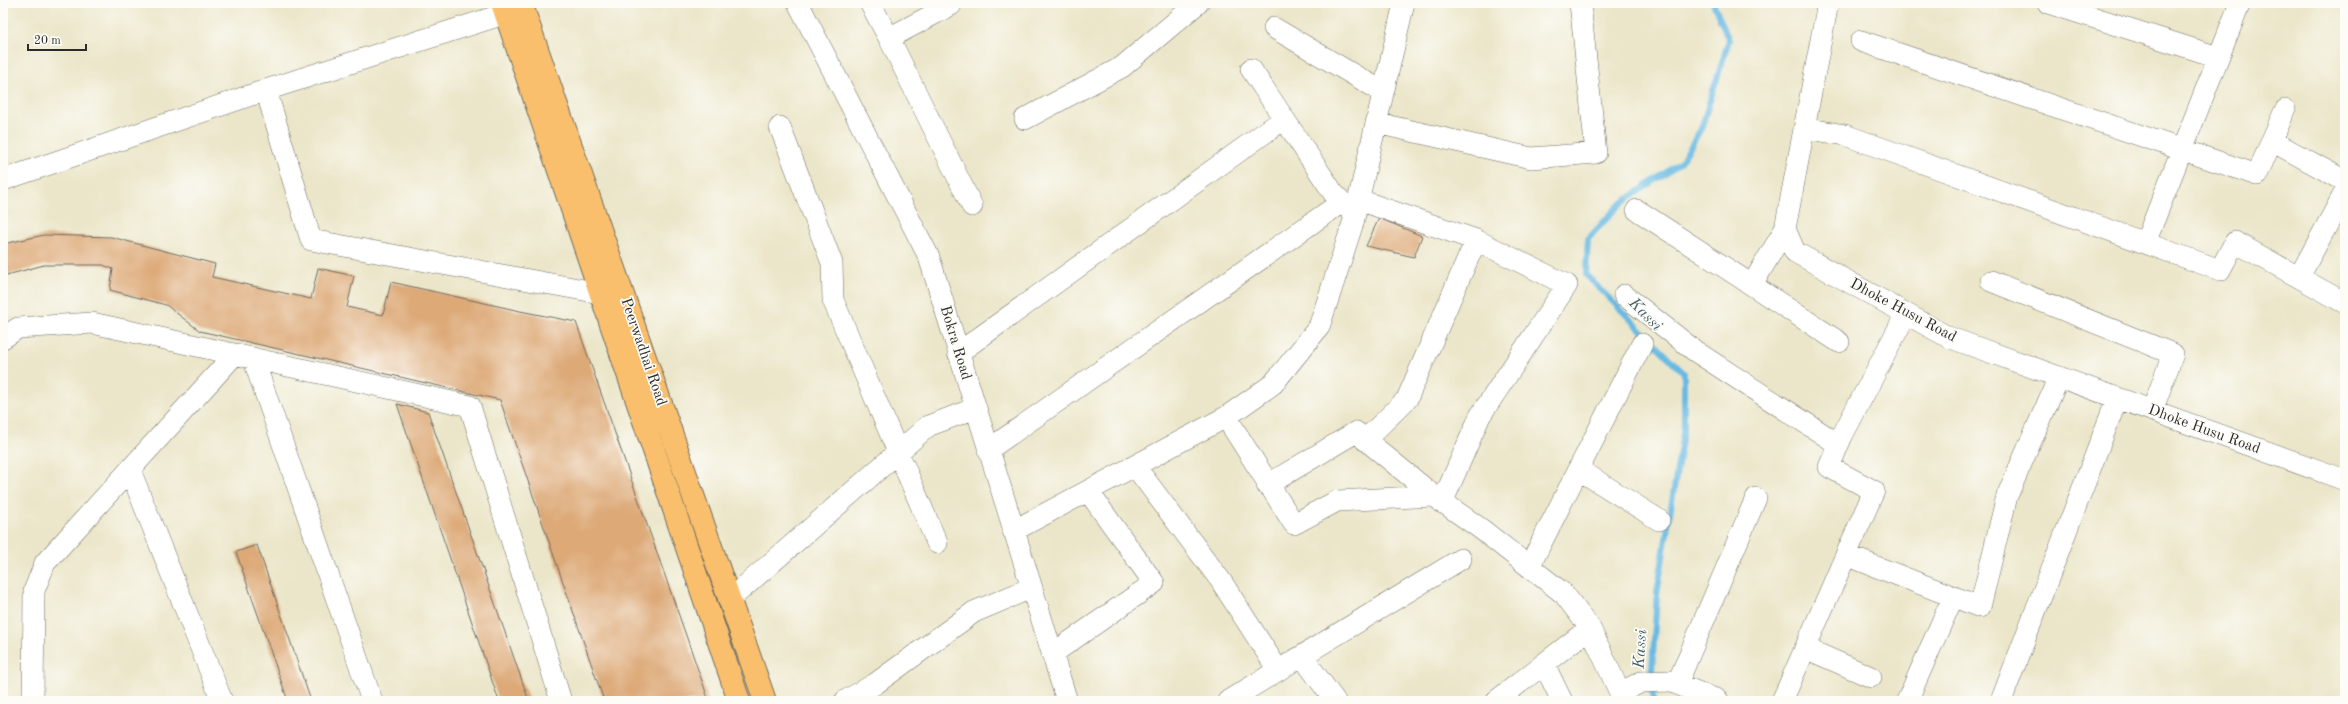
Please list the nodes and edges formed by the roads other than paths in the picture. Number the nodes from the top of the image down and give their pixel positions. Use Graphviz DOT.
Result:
graph roads {
  1 [pos="798,3"];
  2 [pos="870,3"];
  3 [pos="950,3"];
  4 [pos="1198,3"];
  5 [pos="1404,3"];
  6 [pos="1580,3"];
  7 [pos="1828,3"];
  8 [pos="2048,3"];
  9 [pos="2240,3"];
  10 [pos="513,7"];
  11 [pos="1274,28"];
  12 [pos="889,38"];
  13 [pos="1861,41"];
  14 [pos="2218,57"];
  15 [pos="1251,69"];
  16 [pos="266,90"];
  17 [pos="1384,92"];
  18 [pos="2285,110"];
  19 [pos="1025,119"];
  20 [pos="1284,119"];
  21 [pos="1376,123"];
  22 [pos="780,127"];
  23 [pos="1804,128"];
  24 [pos="2272,141"];
  25 [pos="2181,150"];
  26 [pos="3,180"];
  27 [pos="2345,182"];
  28 [pos="2345,192"];
  29 [pos="972,206"];
  30 [pos="1352,206"];
  31 [pos="1637,210"];
  32 [pos="1785,229"];
  33 [pos="1476,240"];
  34 [pos="2145,243"];
  35 [pos="2299,277"];
  36 [pos="1991,282"];
  37 [pos="1752,285"];
  38 [pos="600,293"];
  39 [pos="1624,295"];
  40 [pos="2345,303"];
  41 [pos="1906,314"];
  42 [pos="3,338"];
  43 [pos="1839,342"];
  44 [pos="1642,344"];
  45 [pos="958,353"];
  46 [pos="244,356"];
  47 [pos="2058,377"];
  48 [pos="2117,399"];
  49 [pos="976,408"];
  50 [pos="2152,411"];
  51 [pos="1226,417"];
  52 [pos="1365,440"];
  53 [pos="1838,444"];
  54 [pos="988,450"];
  55 [pos="897,453"];
  56 [pos="1135,466"];
  57 [pos="1578,469"];
  58 [pos="130,470"];
  59 [pos="2345,480"];
  60 [pos="1267,485"];
  61 [pos="1088,491"];
  62 [pos="1756,498"];
  63 [pos="1438,500"];
  64 [pos="1660,520"];
  65 [pos="1013,531"];
  66 [pos="937,543"];
  67 [pos="1846,555"];
  68 [pos="1461,559"];
  69 [pos="1529,566"];
  70 [pos="1031,588"];
  71 [pos="1953,597"];
  72 [pos="729,600"];
  73 [pos="1590,628"];
  74 [pos="1806,648"];
  75 [pos="1052,654"];
  76 [pos="1302,656"];
  77 [pos="1544,664"];
  78 [pos="1278,670"];
  79 [pos="1871,677"];
  80 [pos="1677,684"];
  81 [pos="33,701"];
  82 [pos="222,701"];
  83 [pos="372,701"];
  84 [pos="561,701"];
  85 [pos="739,701"];
  86 [pos="765,701"];
  87 [pos="845,701"];
  88 [pos="1067,701"];
  89 [pos="1228,701"];
  90 [pos="1335,701"];
  91 [pos="1496,701"];
  92 [pos="1562,701"];
  93 [pos="1719,701"];
  94 [pos="1782,701"];
  95 [pos="1907,701"];
  96 [pos="2001,701"];
  1 -- 45 [label="street, Bokra Road"];
  2 -- 12 [label="street"];
  3 -- 12 [label="street"];
  4 -- 19 [label="street"];
  5 -- 17 [label="street"];
  6 -- 21 [label="street"];
  7 -- 23 [label="street"];
  8 -- 14 [label="street"];
  9 -- 14 [label="street"];
  10 -- 16 [label="street"];
  10 -- 38 [label="main road"];
  10 -- 72 [label="main road, Peerwadhai Road"];
  11 -- 17 [label="street"];
  12 -- 29 [label="street"];
  13 -- 25 [label="street"];
  14 -- 25 [label="street"];
  15 -- 20 [label="street"];
  16 -- 26 [label="street"];
  16 -- 38 [label="street"];
  17 -- 21 [label="street"];
  18 -- 24 [label="street"];
  20 -- 30 [label="street"];
  20 -- 45 [label="street"];
  21 -- 30 [label="street"];
  22 -- 55 [label="street"];
  23 -- 32 [label="street"];
  23 -- 34 [label="street"];
  24 -- 25 [label="street"];
  24 -- 27 [label="street"];
  25 -- 34 [label="street"];
  28 -- 35 [label="street"];
  30 -- 33 [label="street"];
  30 -- 51 [label="street"];
  30 -- 54 [label="street"];
  31 -- 37 [label="street"];
  32 -- 37 [label="street"];
  32 -- 41 [label="street, Dhoke Husu Road"];
  33 -- 52 [label="street"];
  33 -- 63 [label="street"];
  34 -- 35 [label="street"];
  35 -- 40 [label="street"];
  36 -- 50 [label="street"];
  37 -- 43 [label="street"];
  38 -- 85 [label="main road"];
  39 -- 53 [label="street"];
  41 -- 47 [label="street, Dhoke Husu Road"];
  41 -- 53 [label="street"];
  42 -- 46 [label="street"];
  44 -- 57 [label="street"];
  45 -- 49 [label="street, Bokra Road"];
  46 -- 58 [label="street"];
  46 -- 83 [label="street"];
  46 -- 84 [label="street"];
  47 -- 48 [label="street, Dhoke Husu Road"];
  47 -- 71 [label="street"];
  48 -- 50 [label="street, Dhoke Husu Road"];
  48 -- 96 [label="street"];
  49 -- 54 [label="street, Bokra Road"];
  49 -- 55 [label="street"];
  50 -- 59 [label="street, Dhoke Husu Road"];
  51 -- 56 [label="street"];
  51 -- 60 [label="street"];
  52 -- 60 [label="street"];
  52 -- 63 [label="street"];
  53 -- 67 [label="street"];
  54 -- 65 [label="street, Bokra Road"];
  55 -- 66 [label="street"];
  55 -- 72 [label="street"];
  56 -- 61 [label="street"];
  56 -- 78 [label="street"];
  57 -- 64 [label="street"];
  57 -- 69 [label="street"];
  58 -- 81 [label="street"];
  58 -- 82 [label="street"];
  60 -- 63 [label="street"];
  61 -- 65 [label="street"];
  61 -- 75 [label="street"];
  62 -- 80 [label="street"];
  63 -- 69 [label="street"];
  65 -- 70 [label="street, Bokra Road"];
  67 -- 71 [label="street"];
  67 -- 74 [label="street"];
  68 -- 76 [label="street"];
  69 -- 73 [label="street"];
  70 -- 75 [label="street, Bokra Road"];
  70 -- 87 [label="street"];
  71 -- 95 [label="street"];
  72 -- 86 [label="main road, Peerwadhai Road"];
  73 -- 77 [label="street"];
  73 -- 80 [label="street"];
  74 -- 79 [label="street"];
  74 -- 94 [label="street"];
  75 -- 88 [label="street, Bokra Road"];
  76 -- 78 [label="street"];
  76 -- 90 [label="street"];
  77 -- 91 [label="street"];
  77 -- 92 [label="street"];
  78 -- 89 [label="street"];
  80 -- 93 [label="street"];
}
